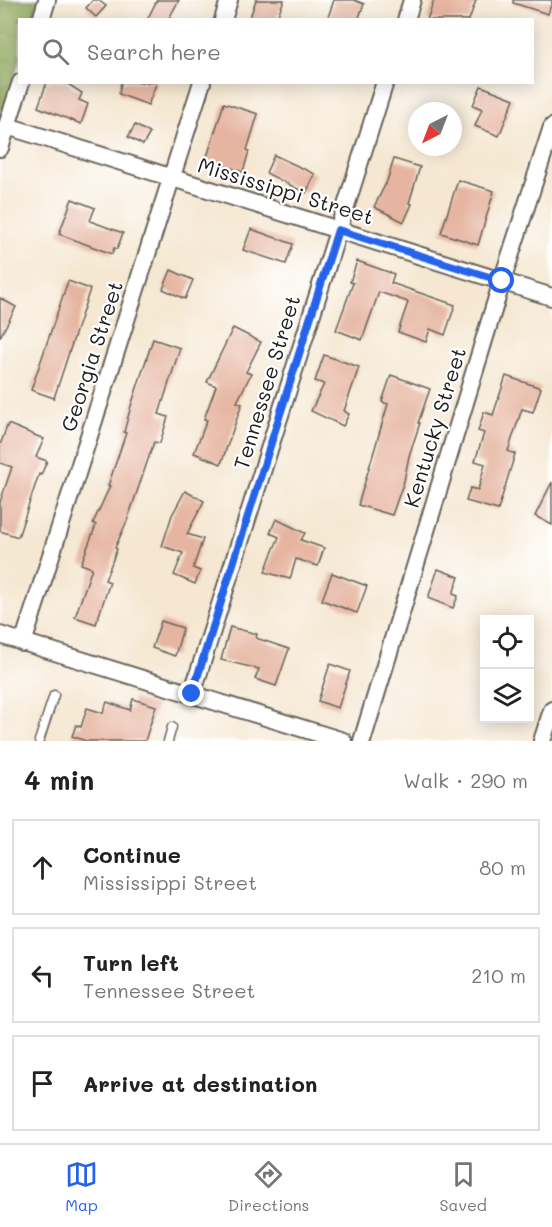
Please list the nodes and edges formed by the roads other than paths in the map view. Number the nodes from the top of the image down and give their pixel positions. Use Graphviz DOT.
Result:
graph roads {
  1 [pos="47,0"];
  2 [pos="229,0"];
  3 [pos="412,0"];
  4 [pos="42,18"];
  5 [pos="224,18"];
  6 [pos="407,18"];
  7 [pos="20,84"];
  8 [pos="201,84"];
  9 [pos="384,84"];
  10 [pos="7,126"];
  11 [pos="552,127"];
  12 [pos="0,148"];
  13 [pos="171,178"];
  14 [pos="338,230"];
  15 [pos="502,281"];
  16 [pos="552,297"];
  17 [pos="0,635"];
  18 [pos="23,643"];
  19 [pos="192,694"];
  20 [pos="54,695"];
  21 [pos="552,710"];
  22 [pos="172,727"];
  23 [pos="39,741"];
  24 [pos="168,741"];
  25 [pos="343,741"];
  26 [pos="362,741"];
  27 [pos="542,741"];
  1 -- 4 [label="street"];
  2 -- 5 [label="street"];
  3 -- 6 [label="street"];
  7 -- 10 [label="street"];
  8 -- 13 [label="street, Georgia Street"];
  9 -- 14 [label="street, Tennessee Street"];
  10 -- 12 [label="street"];
  10 -- 13 [label="street, Mississippi Street"];
  11 -- 15 [label="street, Kentucky Street"];
  13 -- 14 [label="street, Mississippi Street"];
  13 -- 18 [label="street, Georgia Street"];
  14 -- 15 [label="street, Mississippi Street"];
  14 -- 19 [label="street, Tennessee Street"];
  15 -- 16 [label="street, Mississippi Street"];
  15 -- 26 [label="street, Kentucky Street"];
  17 -- 18 [label="street"];
  18 -- 19 [label="street"];
  19 -- 25 [label="street"];
  20 -- 23 [label="lane"];
  21 -- 27 [label="street"];
  22 -- 24 [label="lane"];
}
